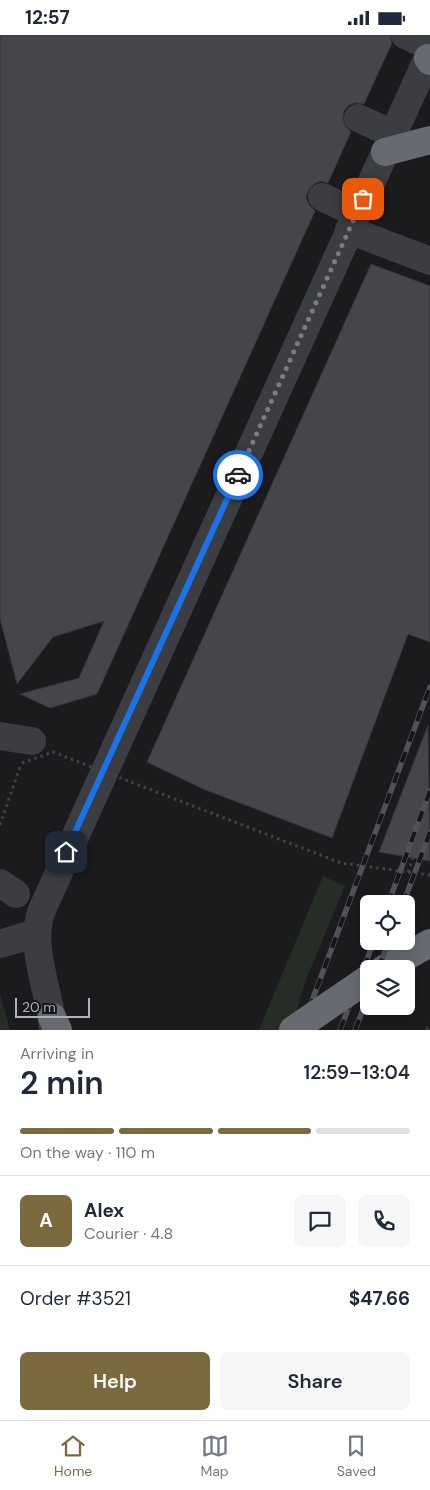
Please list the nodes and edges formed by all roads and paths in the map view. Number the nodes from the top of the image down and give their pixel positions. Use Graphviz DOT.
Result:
graph roads {
  1 [pos="405,35"];
  2 [pos="430,55"];
  3 [pos="358,118"];
  4 [pos="430,141"];
  5 [pos="389,143"];
  6 [pos="322,197"];
  7 [pos="352,222"];
  8 [pos="430,261"];
  9 [pos="0,736"];
  10 [pos="27,752"];
  11 [pos="0,825"];
  12 [pos="413,859"];
  13 [pos="408,872"];
  14 [pos="430,875"];
  15 [pos="38,922"];
  16 [pos="430,943"];
  17 [pos="0,944"];
  18 [pos="400,960"];
  19 [pos="360,984"];
  20 [pos="430,1024"];
  21 [pos="55,1025"];
  22 [pos="292,1030"];
  23 [pos="427,1030"];
  1 -- 2 [label="street"];
  2 -- 5 [label="street"];
  3 -- 5 [label="street"];
  4 -- 5 [label="highway"];
  5 -- 7 [label="street"];
  6 -- 7 [label="street"];
  7 -- 8 [label="street"];
  7 -- 15 [label="street"];
  9 -- 10 [label="street"];
  10 -- 11 [label="path"];
  10 -- 13 [label="path, bridge"];
  12 -- 13 [label="path"];
  13 -- 14 [label="path, bridge"];
  15 -- 17 [label="street"];
  15 -- 21 [label="street"];
  16 -- 18 [label="highway"];
  19 -- 22 [label="highway, bridge"];
  20 -- 23 [label="path"];
}
